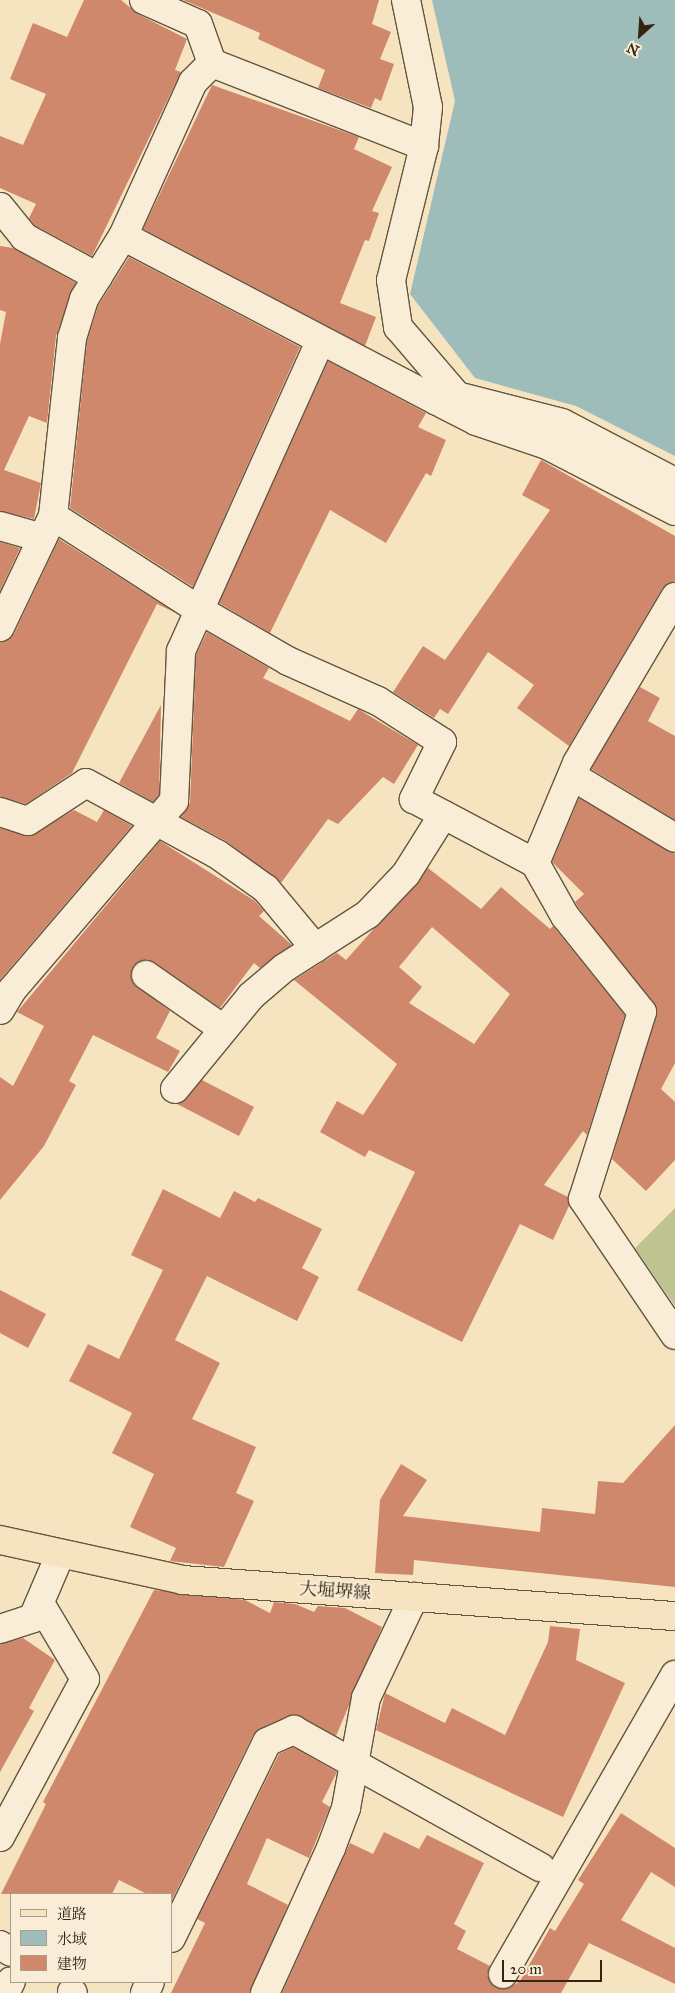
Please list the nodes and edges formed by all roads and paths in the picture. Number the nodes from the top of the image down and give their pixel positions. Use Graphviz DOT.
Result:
graph roads {
  1 [pos="144,0"];
  2 [pos="406,0"];
  3 [pos="212,63"];
  4 [pos="424,146"];
  5 [pos="0,206"];
  6 [pos="123,236"];
  7 [pos="98,277"];
  8 [pos="320,341"];
  9 [pos="447,399"];
  10 [pos="675,482"];
  11 [pos="675,511"];
  12 [pos="0,526"];
  13 [pos="47,527"];
  14 [pos="675,597"];
  15 [pos="198,609"];
  16 [pos="0,627"];
  17 [pos="572,776"];
  18 [pos="0,812"];
  19 [pos="443,814"];
  20 [pos="160,821"];
  21 [pos="675,838"];
  22 [pos="534,863"];
  23 [pos="316,948"];
  24 [pos="146,975"];
  25 [pos="0,1010"];
  26 [pos="222,1028"];
  27 [pos="175,1089"];
  28 [pos="675,1334"];
  29 [pos="0,1540"];
  30 [pos="60,1555"];
  31 [pos="414,1597"];
  32 [pos="41,1605"];
  33 [pos="675,1616"];
  34 [pos="0,1629"];
  35 [pos="675,1675"];
  36 [pos="353,1767"];
  37 [pos="0,1837"];
  38 [pos="540,1867"];
  39 [pos="172,1936"];
  40 [pos="504,1974"];
  41 [pos="265,1993"];
  1 -- 3 [label="street"];
  2 -- 4 [label="street"];
  3 -- 4 [label="street"];
  3 -- 6 [label="street"];
  4 -- 9 [label="street"];
  5 -- 7 [label="street"];
  6 -- 7 [label="street"];
  6 -- 8 [label="street"];
  7 -- 13 [label="street"];
  8 -- 9 [label="street"];
  8 -- 15 [label="street"];
  9 -- 10 [label="street"];
  9 -- 11 [label="street"];
  12 -- 13 [label="street"];
  13 -- 15 [label="street"];
  13 -- 16 [label="street"];
  14 -- 17 [label="street"];
  15 -- 19 [label="street"];
  15 -- 20 [label="street"];
  17 -- 21 [label="street"];
  17 -- 22 [label="street"];
  18 -- 20 [label="street"];
  19 -- 22 [label="street"];
  19 -- 23 [label="street"];
  20 -- 23 [label="street"];
  20 -- 25 [label="street"];
  22 -- 28 [label="street"];
  23 -- 26 [label="street"];
  24 -- 26 [label="street"];
  26 -- 27 [label="street"];
  29 -- 30 [label="main road, 大堀堺線"];
  30 -- 31 [label="main road, 大堀堺線"];
  30 -- 32 [label="street"];
  31 -- 33 [label="main road, 大堀堺線"];
  31 -- 36 [label="street"];
  32 -- 34 [label="street"];
  32 -- 37 [label="street"];
  35 -- 40 [label="street"];
  36 -- 38 [label="street"];
  36 -- 39 [label="street"];
  36 -- 41 [label="street"];
}
